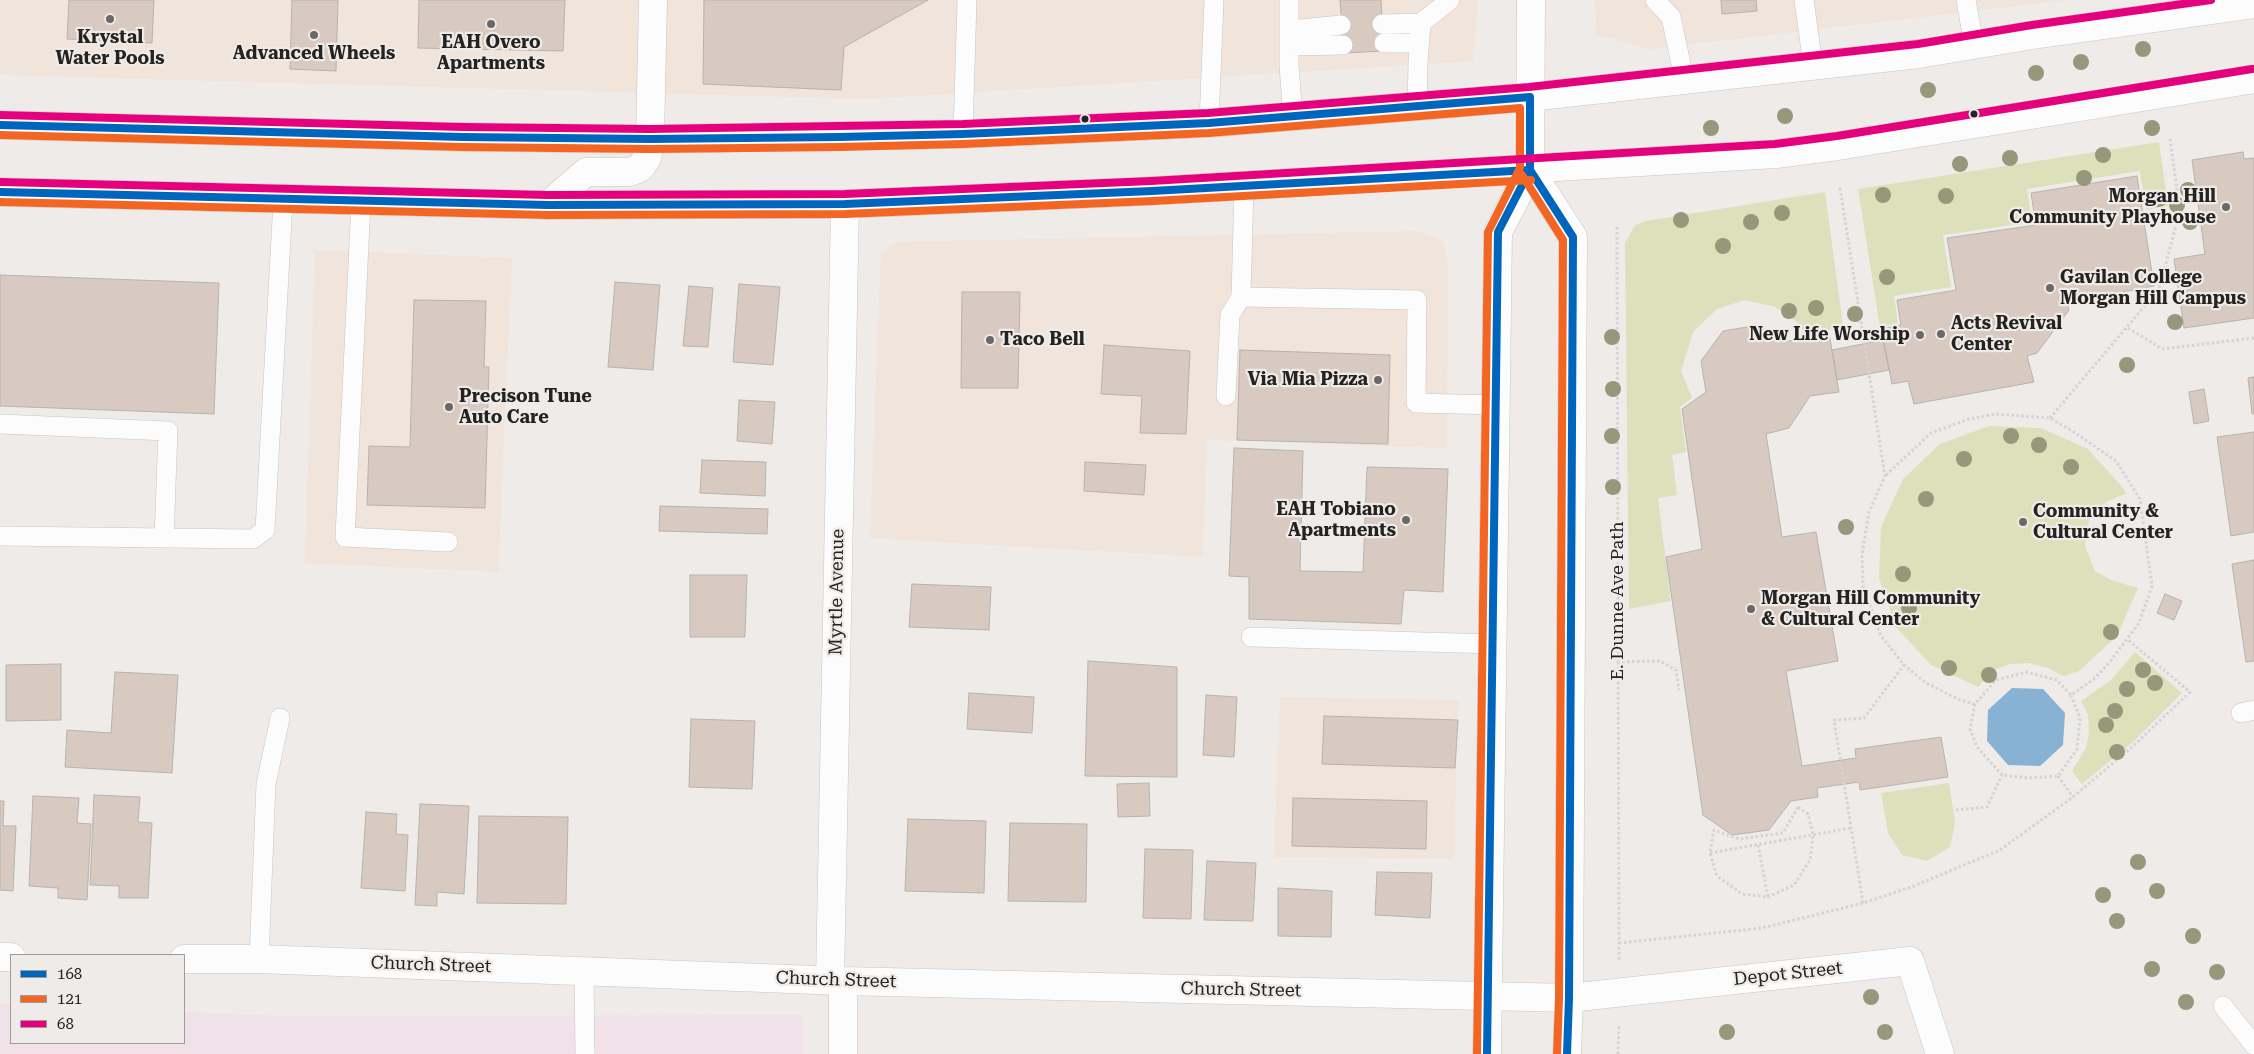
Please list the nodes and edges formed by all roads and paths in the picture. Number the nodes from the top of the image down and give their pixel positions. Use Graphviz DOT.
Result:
graph roads {
  1 [pos="653,0"];
  2 [pos="968,0"];
  3 [pos="1214,0"];
  4 [pos="1289,0"];
  5 [pos="1450,0"];
  6 [pos="1531,0"];
  7 [pos="1655,0"];
  8 [pos="1804,0"];
  9 [pos="1966,0"];
  10 [pos="2254,4"];
  11 [pos="1382,24"];
  12 [pos="1421,24"];
  13 [pos="1341,25"];
  14 [pos="1291,38"];
  15 [pos="1384,43"];
  16 [pos="1419,43"];
  17 [pos="1344,44"];
  18 [pos="1974,45"];
  19 [pos="1813,65"];
  20 [pos="1684,78"];
  21 [pos="2254,79"];
  22 [pos="1530,97"];
  23 [pos="1417,107"];
  24 [pos="1293,117"];
  25 [pos="1209,123"];
  26 [pos="0,125"];
  27 [pos="963,134"];
  28 [pos="650,139"];
  29 [pos="2170,140"];
  30 [pos="1530,170"];
  31 [pos="1244,186"];
  32 [pos="1840,188"];
  33 [pos="0,192"];
  34 [pos="282,201"];
  35 [pos="361,202"];
  36 [pos="845,204"];
  37 [pos="548,206"];
  38 [pos="1617,227"];
  39 [pos="1241,298"];
  40 [pos="2128,328"];
  41 [pos="2254,338"];
  42 [pos="1226,396"];
  43 [pos="1496,404"];
  44 [pos="2050,418"];
  45 [pos="0,424"];
  46 [pos="1885,476"];
  47 [pos="0,536"];
  48 [pos="164,538"];
  49 [pos="448,542"];
  50 [pos="1251,637"];
  51 [pos="2127,639"];
  52 [pos="1493,644"];
  53 [pos="1617,662"];
  54 [pos="1904,665"];
  55 [pos="1680,690"];
  56 [pos="2071,695"];
  57 [pos="1975,704"];
  58 [pos="280,718"];
  59 [pos="2002,775"];
  60 [pos="2058,776"];
  61 [pos="2073,797"];
  62 [pos="1956,810"];
  63 [pos="1851,828"];
  64 [pos="1813,835"];
  65 [pos="1758,845"];
  66 [pos="1710,854"];
  67 [pos="1768,897"];
  68 [pos="1863,904"];
  69 [pos="1619,943"];
  70 [pos="185,959"];
  71 [pos="259,959"];
  72 [pos="1619,968"];
  73 [pos="584,971"];
  74 [pos="836,980"];
  75 [pos="1488,996"];
  76 [pos="1570,998"];
  77 [pos="2223,1006"];
  78 [pos="1618,1043"];
  79 [pos="2254,1045"];
  80 [pos="585,1054"];
  81 [pos="843,1054"];
  82 [pos="1487,1054"];
  83 [pos="1567,1054"];
  84 [pos="1618,1054"];
  85 [pos="1940,1054"];
  1 -- 28 [label="main road"];
  2 -- 27 [label="lane"];
  3 -- 25 [label="lane"];
  4 -- 14 [label="lane"];
  5 -- 12 [label="lane"];
  6 -- 22 [label="main road"];
  7 -- 20 [label="lane"];
  8 -- 19 [label="lane"];
  9 -- 18 [label="lane"];
  10 -- 18 [label="main road"];
  11 -- 12 [label="lane"];
  12 -- 16 [label="lane"];
  13 -- 14 [label="lane"];
  14 -- 17 [label="lane"];
  14 -- 24 [label="lane"];
  15 -- 16 [label="lane"];
  16 -- 23 [label="lane"];
  18 -- 19 [label="main road"];
  19 -- 20 [label="main road"];
  20 -- 22 [label="main road"];
  21 -- 30 [label="main road"];
  22 -- 23 [label="main road"];
  22 -- 30 [label="main road"];
  23 -- 24 [label="main road"];
  24 -- 25 [label="main road"];
  25 -- 27 [label="main road"];
  26 -- 28 [label="main road"];
  27 -- 28 [label="main road"];
  28 -- 37 [label="main road"];
  29 -- 40 [label="path"];
  30 -- 31 [label="main road"];
  30 -- 43 [label="main road"];
  30 -- 76 [label="main road"];
  31 -- 36 [label="main road"];
  31 -- 39 [label="lane"];
  32 -- 46 [label="path"];
  33 -- 34 [label="main road"];
  34 -- 35 [label="main road"];
  34 -- 48 [label="lane"];
  35 -- 37 [label="main road"];
  35 -- 49 [label="lane"];
  36 -- 37 [label="main road"];
  36 -- 74 [label="main road, Myrtle Avenue"];
  38 -- 53 [label="path, E. Dunne Ave Path"];
  39 -- 42 [label="lane"];
  39 -- 43 [label="lane"];
  40 -- 41 [label="path"];
  40 -- 44 [label="path"];
  43 -- 52 [label="main road"];
  44 -- 46 [label="path"];
  44 -- 51 [label="path"];
  45 -- 48 [label="lane"];
  46 -- 54 [label="path"];
  47 -- 48 [label="lane"];
  50 -- 52 [label="lane"];
  51 -- 56 [label="path"];
  51 -- 61 [label="path"];
  52 -- 75 [label="main road"];
  53 -- 55 [label="path"];
  53 -- 69 [label="path, E. Dunne Ave Path"];
  54 -- 57 [label="path"];
  54 -- 63 [label="path"];
  56 -- 57 [label="path"];
  56 -- 60 [label="path"];
  57 -- 59 [label="path"];
  58 -- 71 [label="lane"];
  59 -- 60 [label="path"];
  59 -- 62 [label="path"];
  60 -- 61 [label="path"];
  61 -- 68 [label="path"];
  63 -- 64 [label="path"];
  63 -- 68 [label="path"];
  64 -- 65 [label="path"];
  64 -- 66 [label="path"];
  64 -- 67 [label="path"];
  65 -- 66 [label="path"];
  65 -- 67 [label="path"];
  66 -- 67 [label="path"];
  68 -- 69 [label="path"];
  69 -- 72 [label="path, E. Dunne Ave Path"];
  70 -- 71 [label="main road, Church Street"];
  71 -- 73 [label="main road, Church Street"];
  73 -- 74 [label="main road, Church Street"];
  73 -- 80 [label="lane"];
  74 -- 75 [label="main road, Church Street"];
  74 -- 81 [label="main road, Myrtle Avenue"];
  75 -- 76 [label="main road, Church Street"];
  75 -- 82 [label="main road"];
  76 -- 83 [label="main road"];
  76 -- 85 [label="main road, Depot Street"];
  77 -- 79 [label="lane"];
  78 -- 84 [label="path"];
}
